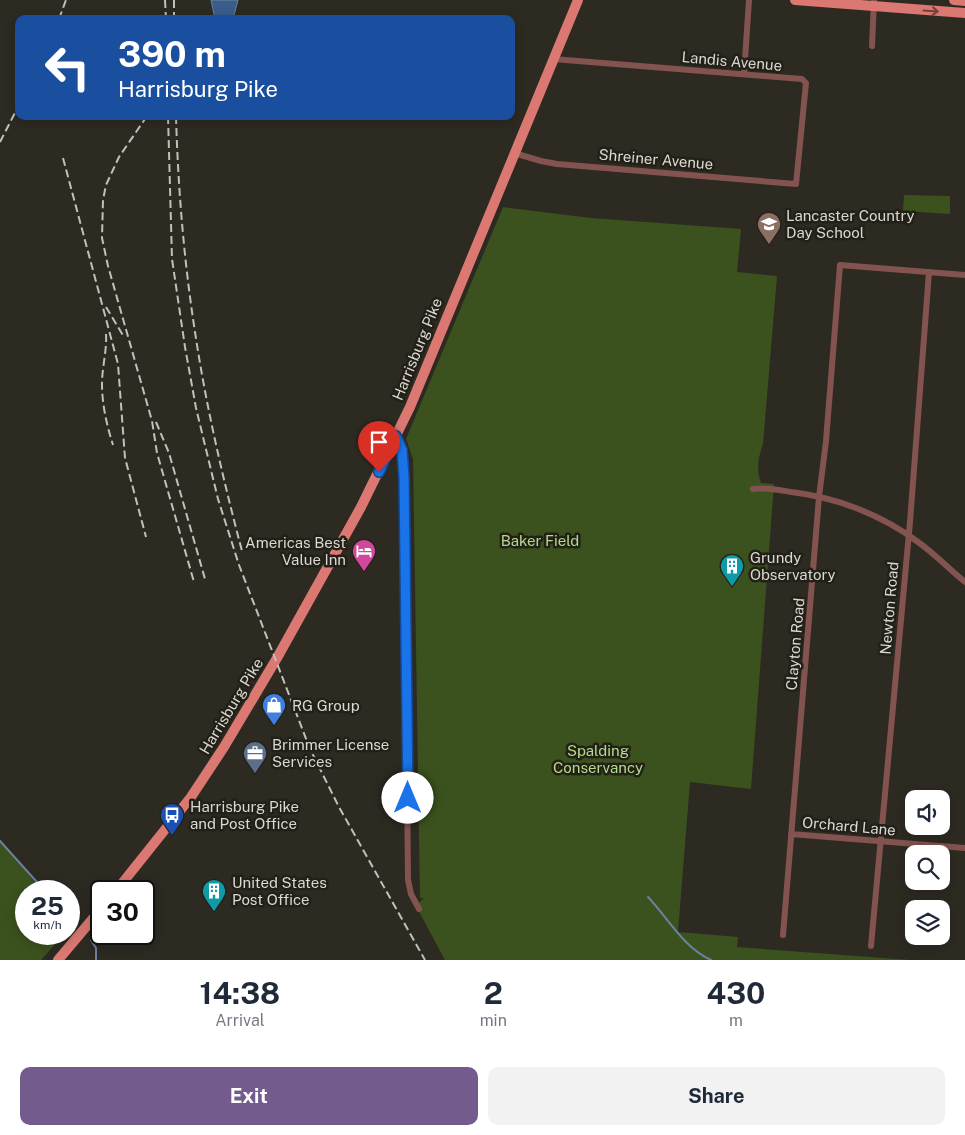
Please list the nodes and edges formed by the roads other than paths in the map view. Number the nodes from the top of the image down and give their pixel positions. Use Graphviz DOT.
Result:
graph roads {
  1 [pos="578,0"];
  2 [pos="749,0"];
  3 [pos="795,0"];
  4 [pos="954,0"];
  5 [pos="965,1"];
  6 [pos="873,3"];
  7 [pos="965,13"];
  8 [pos="872,46"];
  9 [pos="553,59"];
  10 [pos="744,74"];
  11 [pos="514,153"];
  12 [pos="796,184"];
  13 [pos="929,272"];
  14 [pos="965,275"];
  15 [pos="396,436"];
  16 [pos="753,489"];
  17 [pos="819,497"];
  18 [pos="908,535"];
  19 [pos="965,582"];
  20 [pos="791,834"];
  21 [pos="881,841"];
  22 [pos="965,848"];
  23 [pos="125,880"];
  24 [pos="418,909"];
  25 [pos="90,922"];
  26 [pos="783,935"];
  27 [pos="871,946"];
  28 [pos="60,959"];
  1 -- 9 [label="main road, Harrisburg Pike"];
  2 -- 10 [label="street"];
  3 -- 6 [label="main road"];
  4 -- 5 [label="main road"];
  6 -- 7 [label="main road, one-way"];
  6 -- 8 [label="street"];
  9 -- 10 [label="street, Landis Avenue"];
  9 -- 11 [label="main road, Harrisburg Pike"];
  10 -- 12 [label="street, Landis Avenue"];
  11 -- 12 [label="street, Shreiner Avenue"];
  11 -- 15 [label="main road, Harrisburg Pike"];
  13 -- 14 [label="street"];
  13 -- 17 [label="street, Clayton Road"];
  13 -- 18 [label="street, Newton Road"];
  15 -- 23 [label="main road, Harrisburg Pike"];
  15 -- 24 [label="street"];
  16 -- 17 [label="street"];
  17 -- 18 [label="street"];
  17 -- 20 [label="street, Clayton Road"];
  18 -- 19 [label="street"];
  18 -- 21 [label="street, Newton Road"];
  20 -- 21 [label="street, Orchard Lane"];
  20 -- 26 [label="street, Clayton Road"];
  21 -- 22 [label="street, Orchard Lane"];
  21 -- 27 [label="street, Newton Road"];
  25 -- 28 [label="main road"];
}
